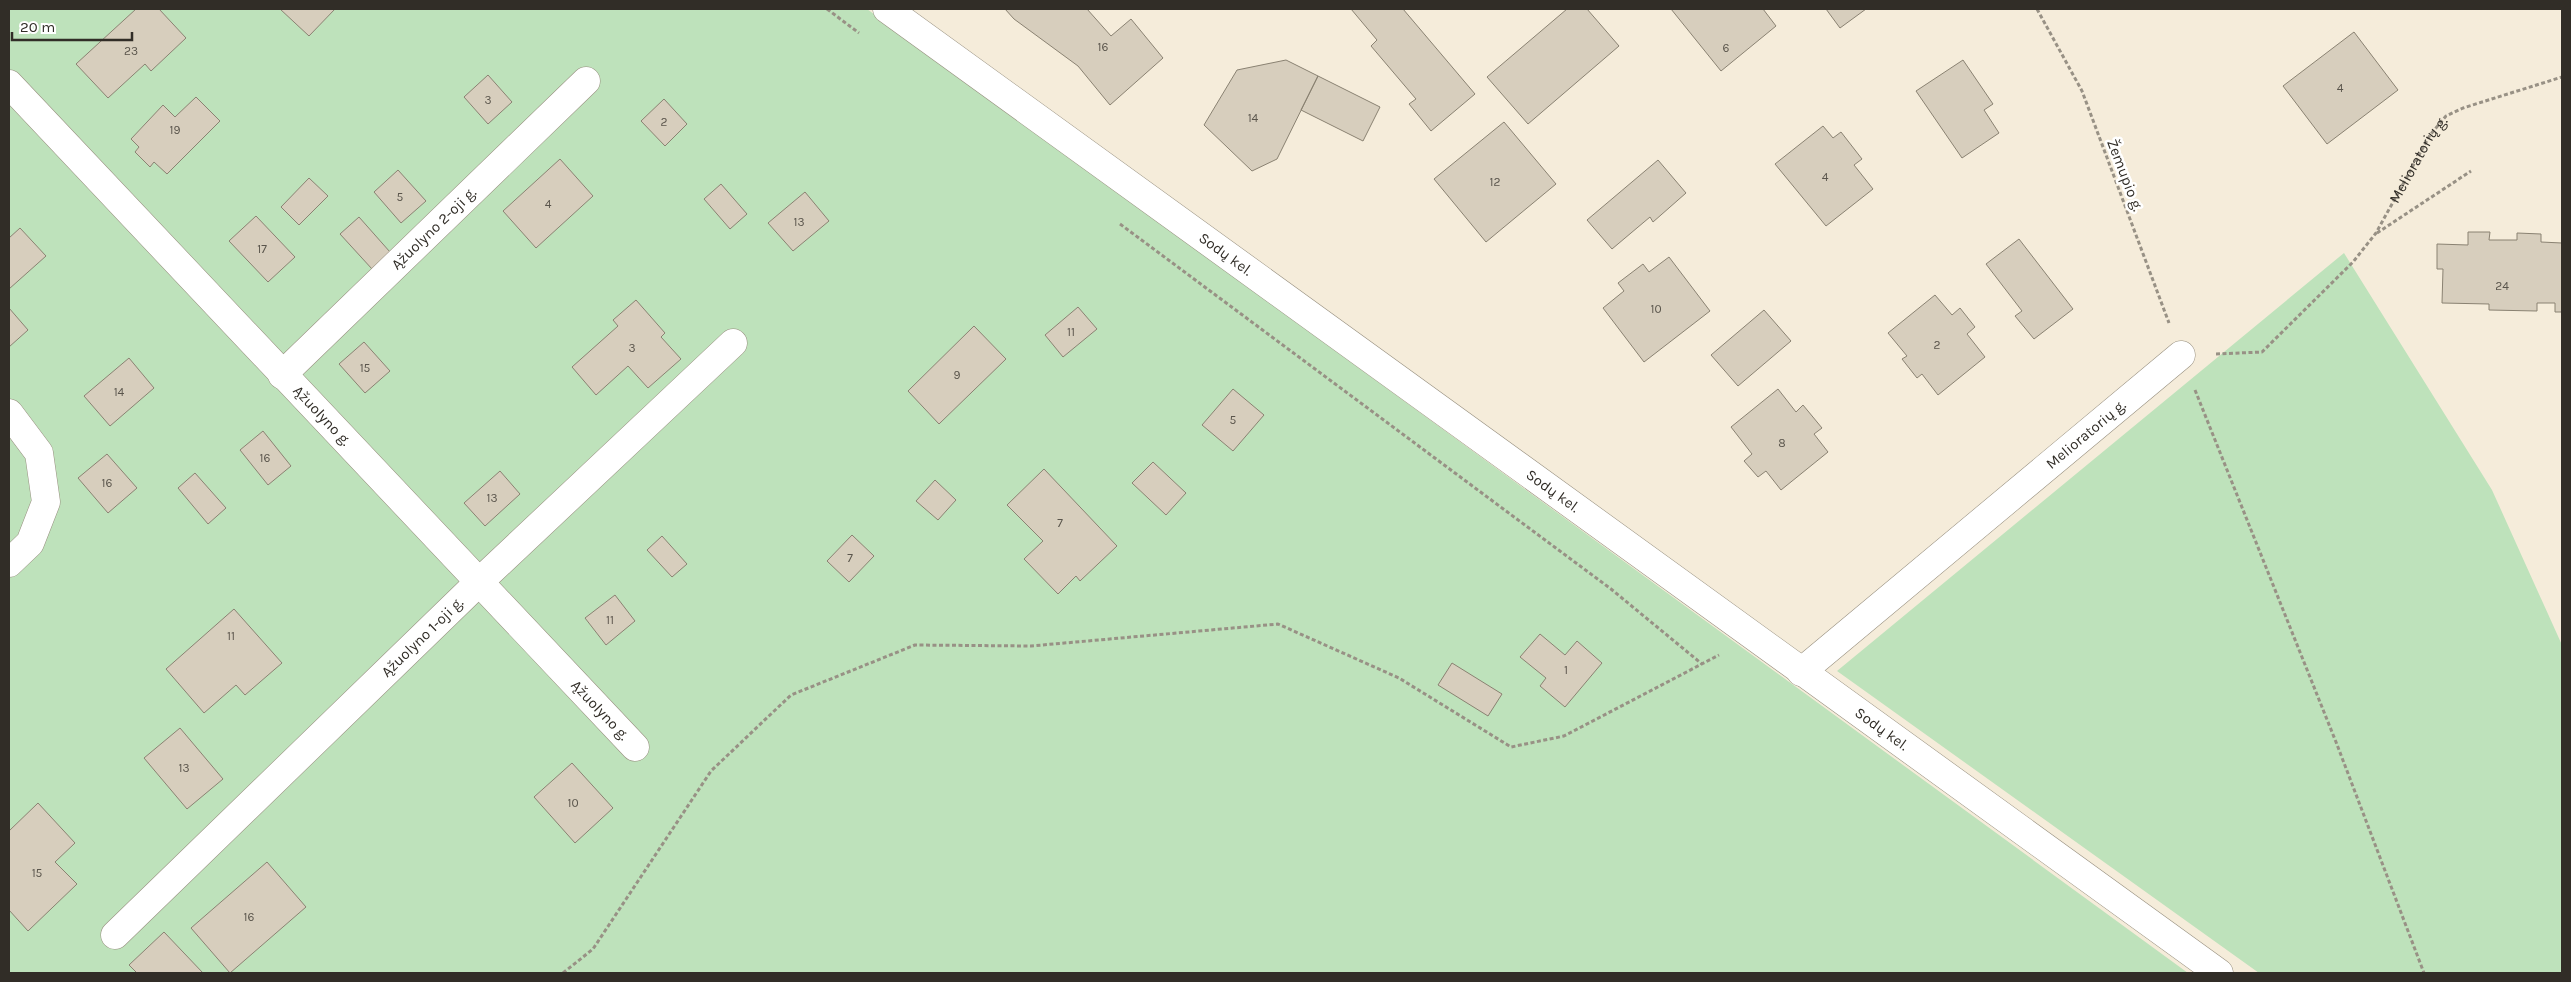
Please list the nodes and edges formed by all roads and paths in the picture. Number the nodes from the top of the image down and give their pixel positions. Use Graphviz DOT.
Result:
graph roads {
  1 [pos="827,9"];
  2 [pos="2037,9"];
  3 [pos="892,10"];
  4 [pos="866,38"];
  5 [pos="2562,78"];
  6 [pos="586,81"];
  7 [pos="9,84"];
  8 [pos="2471,170"];
  9 [pos="1119,224"];
  10 [pos="2376,233"];
  11 [pos="733,343"];
  12 [pos="2181,355"];
  13 [pos="282,375"];
  14 [pos="9,413"];
  15 [pos="9,563"];
  16 [pos="478,583"];
  17 [pos="1753,637"];
  18 [pos="1702,664"];
  19 [pos="1801,672"];
  20 [pos="636,747"];
  21 [pos="115,935"];
  22 [pos="563,973"];
  23 [pos="2219,973"];
  24 [pos="2424,973"];
  1 -- 4 [label="path"];
  2 -- 12 [label="path, Žemupio g."];
  3 -- 17 [label="street, Sodų kel."];
  5 -- 10 [label="path, Melioratorių g."];
  6 -- 13 [label="street, Ąžuolyno 2-oji g."];
  7 -- 13 [label="street, Ąžuolyno g."];
  8 -- 10 [label="path, Melioratorių g."];
  9 -- 18 [label="path"];
  10 -- 12 [label="path, Melioratorių g."];
  11 -- 16 [label="street, Ąžuolyno 1-oji g."];
  12 -- 19 [label="street, Melioratorių g."];
  12 -- 24 [label="path, Žemupio g."];
  13 -- 16 [label="street, Ąžuolyno g."];
  14 -- 15 [label="street"];
  16 -- 20 [label="street, Ąžuolyno g."];
  16 -- 21 [label="street, Ąžuolyno 1-oji g."];
  17 -- 18 [label="path"];
  17 -- 19 [label="street, Sodų kel."];
  18 -- 22 [label="path"];
  19 -- 23 [label="street, Sodų kel."];
}
